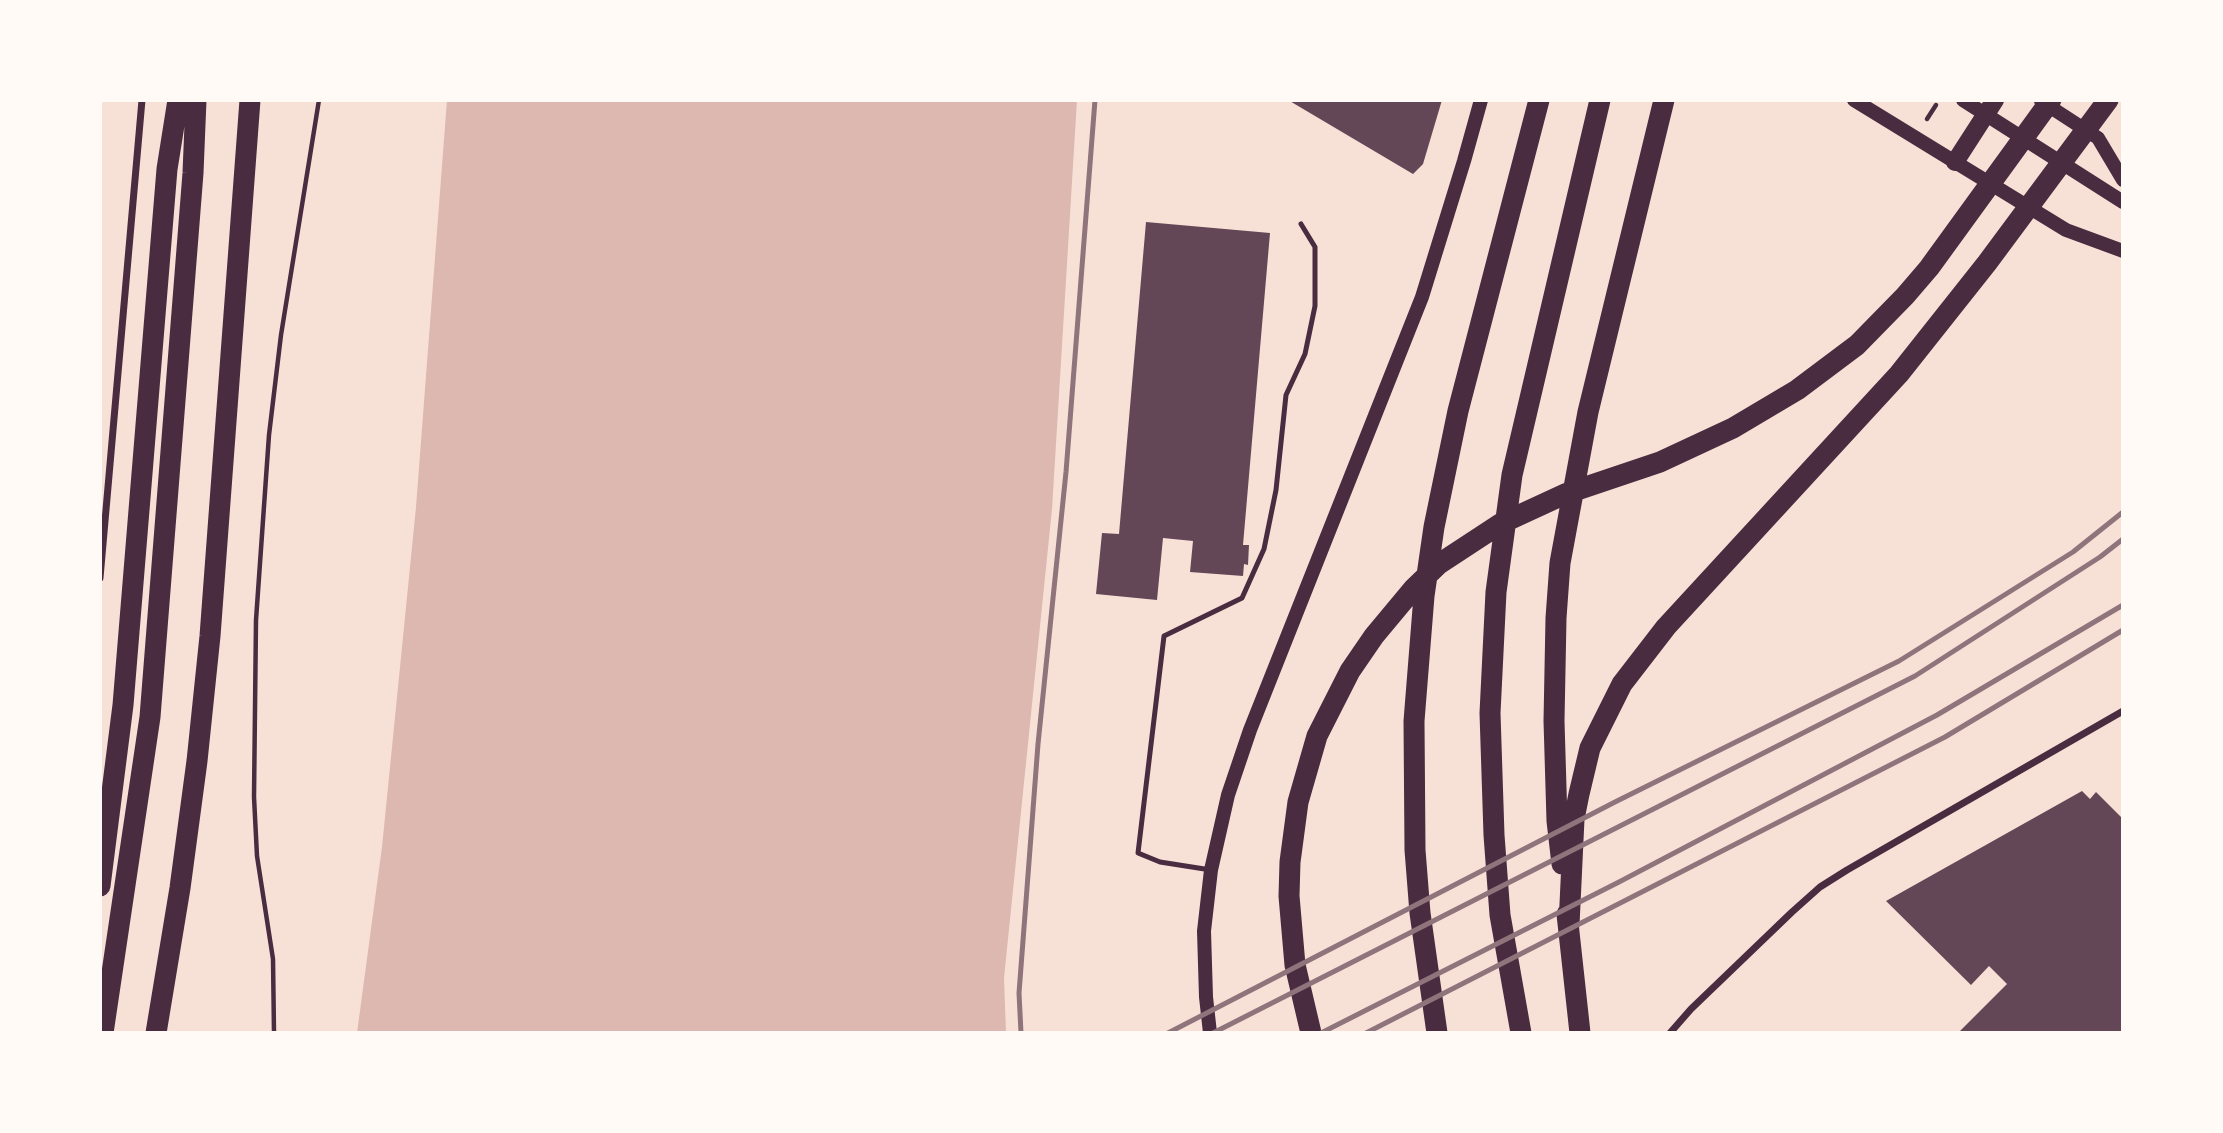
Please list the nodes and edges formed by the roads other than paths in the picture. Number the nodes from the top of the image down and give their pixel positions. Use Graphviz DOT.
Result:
graph roads {
  1 [pos="142,100"];
  2 [pos="178,100"];
  3 [pos="196,100"];
  4 [pos="250,100"];
  5 [pos="1481,100"];
  6 [pos="1539,100"];
  7 [pos="1600,100"];
  8 [pos="1664,100"];
  9 [pos="1854,100"];
  10 [pos="1963,100"];
  11 [pos="2039,100"];
  12 [pos="2051,100"];
  13 [pos="2108,100"];
  14 [pos="1991,106"];
  15 [pos="1955,162"];
  16 [pos="2123,180"];
  17 [pos="2123,202"];
  18 [pos="1301,224"];
  19 [pos="2123,251"];
  20 [pos="100,578"];
  21 [pos="2123,711"];
  22 [pos="1211,870"];
  23 [pos="100,886"];
  24 [pos="1569,925"];
  25 [pos="103,1033"];
  26 [pos="156,1033"];
  27 [pos="1210,1033"];
  28 [pos="1311,1033"];
  29 [pos="1437,1033"];
  30 [pos="1521,1033"];
  31 [pos="1580,1033"];
  32 [pos="1670,1033"];
  1 -- 20 [label="street"];
  2 -- 23 [label="highway"];
  3 -- 25 [label="highway"];
  4 -- 26 [label="highway"];
  5 -- 22 [label="main road"];
  6 -- 29 [label="highway"];
  7 -- 30 [label="highway"];
  8 -- 24 [label="highway"];
  9 -- 15 [label="main road"];
  10 -- 14 [label="main road"];
  11 -- 16 [label="main road"];
  12 -- 28 [label="highway"];
  13 -- 24 [label="highway"];
  14 -- 15 [label="main road"];
  14 -- 17 [label="main road"];
  15 -- 19 [label="main road"];
  18 -- 22 [label="lane"];
  21 -- 32 [label="street"];
  22 -- 27 [label="main road"];
  24 -- 31 [label="highway"];
}
